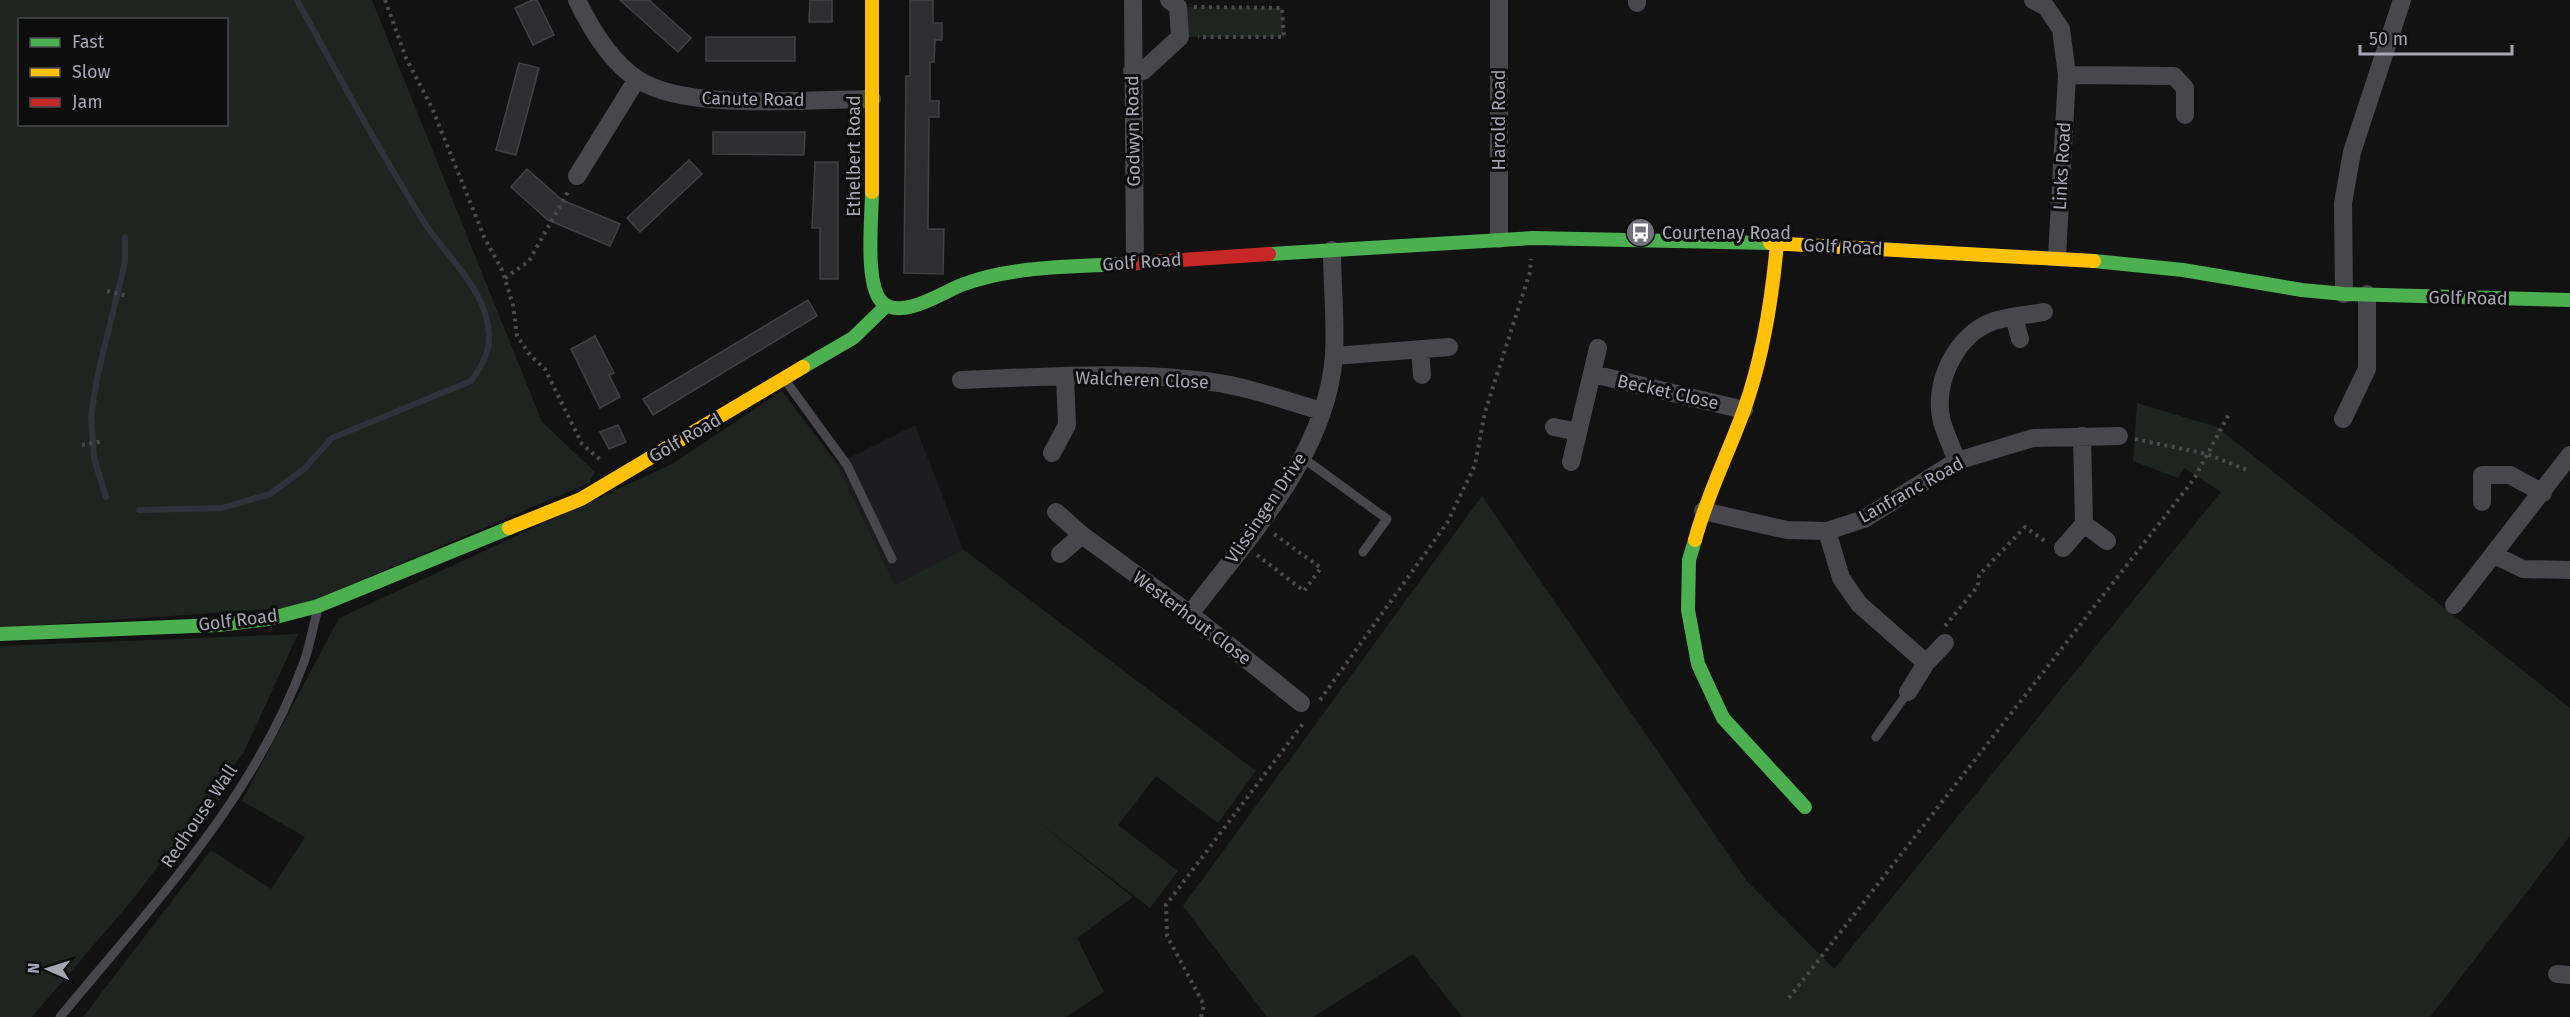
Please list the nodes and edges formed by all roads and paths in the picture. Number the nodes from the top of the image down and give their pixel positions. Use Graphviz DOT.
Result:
graph roads {
  1 [pos="385,0"];
  2 [pos="577,0"];
  3 [pos="872,0"];
  4 [pos="1133,0"];
  5 [pos="1499,0"];
  6 [pos="2033,0"];
  7 [pos="2402,0"];
  8 [pos="1174,3"];
  9 [pos="1180,37"];
  10 [pos="1132,71"];
  11 [pos="2067,75"];
  12 [pos="637,80"];
  13 [pos="872,99"];
  14 [pos="2185,115"];
  15 [pos="577,176"];
  16 [pos="1533,238"];
  17 [pos="1499,239"];
  18 [pos="1777,243"];
  19 [pos="1332,250"];
  20 [pos="2057,257"];
  21 [pos="1135,262"];
  22 [pos="505,278"];
  23 [pos="107,291"];
  24 [pos="2344,294"];
  25 [pos="2367,294"];
  26 [pos="128,296"];
  27 [pos="2570,300"];
  28 [pos="886,306"];
  29 [pos="2044,312"];
  30 [pos="2014,317"];
  31 [pos="2019,339"];
  32 [pos="1449,347"];
  33 [pos="1598,348"];
  34 [pos="1420,350"];
  35 [pos="1334,356"];
  36 [pos="1593,374"];
  37 [pos="1422,375"];
  38 [pos="1065,376"];
  39 [pos="784,380"];
  40 [pos="961,380"];
  41 [pos="1744,410"];
  42 [pos="1322,411"];
  43 [pos="2229,414"];
  44 [pos="2343,419"];
  45 [pos="1554,427"];
  46 [pos="1578,432"];
  47 [pos="2082,436"];
  48 [pos="2119,436"];
  49 [pos="104,441"];
  50 [pos="82,445"];
  51 [pos="1052,453"];
  52 [pos="2207,454"];
  53 [pos="2570,455"];
  54 [pos="1303,458"];
  55 [pos="1957,461"];
  56 [pos="1571,462"];
  57 [pos="2247,470"];
  58 [pos="620,476"];
  59 [pos="2543,493"];
  60 [pos="2482,502"];
  61 [pos="1703,511"];
  62 [pos="1056,512"];
  63 [pos="1259,523"];
  64 [pos="2084,524"];
  65 [pos="1827,531"];
  66 [pos="1082,535"];
  67 [pos="2107,541"];
  68 [pos="1243,545"];
  69 [pos="2063,548"];
  70 [pos="1363,552"];
  71 [pos="1060,554"];
  72 [pos="2494,555"];
  73 [pos="892,559"];
  74 [pos="2570,570"];
  75 [pos="2454,605"];
  76 [pos="318,606"];
  77 [pos="1190,614"];
  78 [pos="0,634"];
  79 [pos="1945,643"];
  80 [pos="1926,663"];
  81 [pos="1908,692"];
  82 [pos="1310,706"];
  83 [pos="1876,737"];
  84 [pos="1805,807"];
  85 [pos="1789,998"];
  86 [pos="60,1017"];
  87 [pos="1201,1017"];
  1 -- 22 [label="path"];
  2 -- 12 [label="street, Canute Road"];
  3 -- 13 [label="street, Ethelbert Road"];
  4 -- 10 [label="street, Godwyn Road"];
  5 -- 17 [label="street, Harold Road"];
  6 -- 11 [label="street, Links Road"];
  7 -- 24 [label="street"];
  8 -- 9 [label="street"];
  8 -- 9 [label="path"];
  9 -- 10 [label="street"];
  10 -- 21 [label="street, Godwyn Road"];
  11 -- 14 [label="street"];
  11 -- 20 [label="street, Links Road"];
  12 -- 13 [label="street, Canute Road"];
  12 -- 15 [label="street"];
  13 -- 28 [label="street, Ethelbert Road"];
  15 -- 22 [label="path"];
  16 -- 17 [label="street, Golf Road"];
  16 -- 18 [label="street, Golf Road"];
  16 -- 82 [label="path"];
  17 -- 19 [label="street, Golf Road"];
  18 -- 20 [label="street, Golf Road"];
  18 -- 41 [label="street"];
  19 -- 21 [label="street, Golf Road"];
  19 -- 35 [label="street, Vlissingen Drive"];
  20 -- 24 [label="street, Golf Road"];
  21 -- 28 [label="street, Golf Road"];
  22 -- 58 [label="path"];
  23 -- 26 [label="path"];
  24 -- 25 [label="street, Golf Road"];
  25 -- 27 [label="street, Golf Road"];
  25 -- 44 [label="street"];
  28 -- 39 [label="street, Golf Road"];
  29 -- 30 [label="street"];
  30 -- 31 [label="street"];
  30 -- 55 [label="street"];
  32 -- 34 [label="street"];
  33 -- 36 [label="street, Becket Close"];
  34 -- 35 [label="street"];
  34 -- 37 [label="street"];
  35 -- 42 [label="street, Vlissingen Drive"];
  36 -- 41 [label="street, Becket Close"];
  36 -- 46 [label="street, Becket Close"];
  38 -- 40 [label="street, Walcheren Close"];
  38 -- 42 [label="street, Walcheren Close"];
  38 -- 51 [label="street, Walcheren Close"];
  39 -- 58 [label="street, Golf Road"];
  39 -- 73 [label="lane"];
  41 -- 61 [label="street"];
  42 -- 54 [label="street, Vlissingen Drive"];
  43 -- 52 [label="path"];
  45 -- 46 [label="street"];
  46 -- 56 [label="street, Becket Close"];
  47 -- 48 [label="street, Lanfranc Road"];
  47 -- 55 [label="street, Lanfranc Road"];
  47 -- 64 [label="street"];
  48 -- 52 [label="path"];
  49 -- 50 [label="path"];
  52 -- 57 [label="path"];
  52 -- 85 [label="path"];
  53 -- 59 [label="street"];
  54 -- 63 [label="street, Vlissingen Drive"];
  54 -- 70 [label="lane"];
  55 -- 65 [label="street, Lanfranc Road"];
  58 -- 76 [label="street, Golf Road"];
  59 -- 60 [label="street"];
  59 -- 72 [label="street"];
  61 -- 65 [label="street, Lanfranc Road"];
  61 -- 84 [label="street"];
  62 -- 66 [label="street, Westerhout Close"];
  63 -- 68 [label="street, Vlissingen Drive"];
  63 -- 68 [label="path"];
  64 -- 67 [label="street"];
  64 -- 69 [label="street"];
  65 -- 80 [label="street"];
  66 -- 71 [label="street"];
  66 -- 77 [label="street, Westerhout Close"];
  68 -- 77 [label="street, Vlissingen Drive"];
  69 -- 79 [label="path"];
  72 -- 74 [label="street"];
  72 -- 75 [label="street"];
  76 -- 78 [label="street, Golf Road"];
  76 -- 86 [label="lane, Redhouse Wall"];
  77 -- 82 [label="street, Westerhout Close"];
  79 -- 80 [label="street"];
  80 -- 81 [label="street"];
  81 -- 83 [label="lane"];
  82 -- 87 [label="path"];
}
